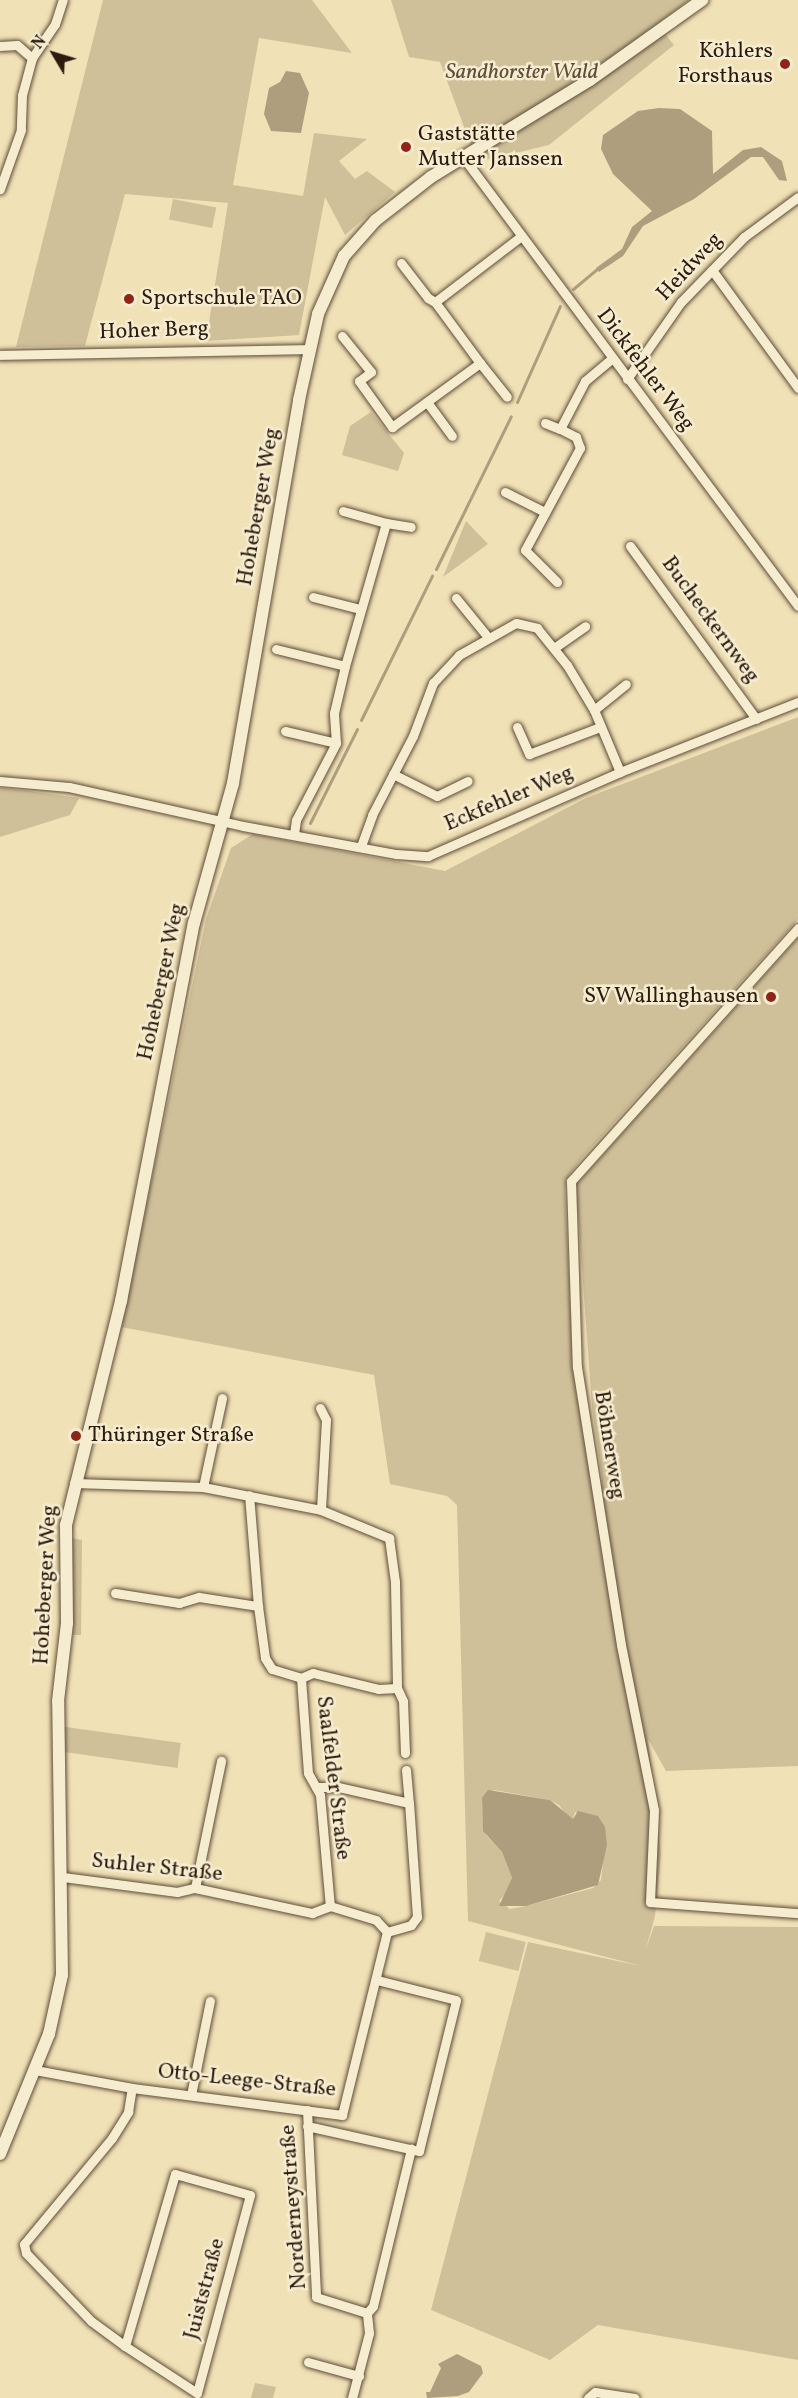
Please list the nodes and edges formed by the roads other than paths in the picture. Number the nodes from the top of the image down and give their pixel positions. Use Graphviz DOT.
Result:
graph roads {
  1 [pos="63,0"];
  2 [pos="702,0"];
  3 [pos="0,46"];
  4 [pos="32,58"];
  5 [pos="463,157"];
  6 [pos="0,189"];
  7 [pos="798,197"];
  8 [pos="520,237"];
  9 [pos="401,262"];
  10 [pos="712,270"];
  11 [pos="435,302"];
  12 [pos="342,336"];
  13 [pos="308,349"];
  14 [pos="0,355"];
  15 [pos="612,358"];
  16 [pos="480,363"];
  17 [pos="627,379"];
  18 [pos="798,388"];
  19 [pos="507,397"];
  20 [pos="427,402"];
  21 [pos="545,423"];
  22 [pos="560,429"];
  23 [pos="452,436"];
  24 [pos="505,492"];
  25 [pos="343,511"];
  26 [pos="545,512"];
  27 [pos="386,523"];
  28 [pos="411,527"];
  29 [pos="630,546"];
  30 [pos="557,582"];
  31 [pos="313,597"];
  32 [pos="456,598"];
  33 [pos="798,606"];
  34 [pos="360,609"];
  35 [pos="585,626"];
  36 [pos="487,636"];
  37 [pos="554,648"];
  38 [pos="276,649"];
  39 [pos="345,666"];
  40 [pos="626,684"];
  41 [pos="798,702"];
  42 [pos="594,710"];
  43 [pos="756,719"];
  44 [pos="600,726"];
  45 [pos="517,727"];
  46 [pos="285,731"];
  47 [pos="336,742"];
  48 [pos="620,772"];
  49 [pos="393,774"];
  50 [pos="0,781"];
  51 [pos="468,781"];
  52 [pos="224,822"];
  53 [pos="294,834"];
  54 [pos="361,846"];
  55 [pos="798,928"];
  56 [pos="222,1398"];
  57 [pos="320,1408"];
  58 [pos="74,1483"];
  59 [pos="203,1487"];
  60 [pos="249,1495"];
  61 [pos="321,1510"];
  62 [pos="115,1593"];
  63 [pos="258,1606"];
  64 [pos="301,1678"];
  65 [pos="397,1688"];
  66 [pos="405,1753"];
  67 [pos="221,1761"];
  68 [pos="406,1770"];
  69 [pos="316,1787"];
  70 [pos="409,1803"];
  71 [pos="63,1877"];
  72 [pos="195,1888"];
  73 [pos="330,1906"];
  74 [pos="798,1913"];
  75 [pos="387,1932"];
  76 [pos="376,1980"];
  77 [pos="210,2001"];
  78 [pos="35,2070"];
  79 [pos="132,2088"];
  80 [pos="191,2095"];
  81 [pos="307,2110"];
  82 [pos="342,2115"];
  83 [pos="306,2126"];
  84 [pos="339,2132"];
  85 [pos="411,2149"];
  86 [pos="0,2154"];
  87 [pos="366,2313"];
  88 [pos="126,2346"];
  89 [pos="308,2362"];
  90 [pos="359,2376"];
  91 [pos="352,2398"];
  92 [pos="588,2398"];
  93 [pos="635,2398"];
  1 -- 4 [label="street"];
  2 -- 5 [label="street, Hoheberger Weg"];
  3 -- 4 [label="street"];
  4 -- 6 [label="street"];
  5 -- 8 [label="street, Dickfehler Weg"];
  5 -- 13 [label="street, Hoheberger Weg"];
  7 -- 10 [label="street, Heidweg"];
  8 -- 11 [label="street"];
  8 -- 15 [label="street, Dickfehler Weg"];
  9 -- 11 [label="street"];
  10 -- 17 [label="street, Heidweg"];
  10 -- 18 [label="street"];
  11 -- 16 [label="street"];
  12 -- 20 [label="street"];
  13 -- 14 [label="street, Hoher Berg"];
  13 -- 52 [label="street, Hoheberger Weg"];
  15 -- 17 [label="street, Dickfehler Weg"];
  15 -- 22 [label="street"];
  16 -- 19 [label="street"];
  16 -- 20 [label="street"];
  17 -- 33 [label="street, Dickfehler Weg"];
  20 -- 23 [label="street"];
  21 -- 22 [label="street"];
  22 -- 26 [label="street"];
  24 -- 26 [label="street"];
  25 -- 27 [label="street"];
  26 -- 30 [label="street"];
  27 -- 28 [label="street"];
  27 -- 34 [label="street"];
  29 -- 43 [label="street, Bucheckernweg"];
  31 -- 34 [label="street"];
  32 -- 36 [label="street"];
  34 -- 39 [label="street"];
  35 -- 37 [label="street"];
  36 -- 37 [label="street"];
  36 -- 49 [label="street"];
  37 -- 42 [label="street"];
  38 -- 39 [label="street"];
  39 -- 47 [label="street"];
  40 -- 42 [label="street"];
  41 -- 43 [label="street, Eckfehler Weg"];
  42 -- 44 [label="street"];
  43 -- 48 [label="street, Eckfehler Weg"];
  44 -- 45 [label="street"];
  44 -- 48 [label="street"];
  46 -- 47 [label="street"];
  47 -- 53 [label="street"];
  48 -- 54 [label="street, Eckfehler Weg"];
  49 -- 51 [label="street"];
  49 -- 54 [label="street"];
  50 -- 52 [label="street, Eckfehler Weg"];
  52 -- 53 [label="street, Eckfehler Weg"];
  52 -- 58 [label="street, Hoheberger Weg"];
  53 -- 54 [label="street, Eckfehler Weg"];
  55 -- 74 [label="street, Böhnerweg"];
  56 -- 59 [label="street"];
  57 -- 61 [label="street"];
  58 -- 59 [label="street"];
  58 -- 71 [label="street, Hoheberger Weg"];
  59 -- 60 [label="street"];
  60 -- 61 [label="street"];
  60 -- 63 [label="street"];
  61 -- 65 [label="street"];
  62 -- 63 [label="street"];
  63 -- 64 [label="street, Saalfelder Straße"];
  64 -- 65 [label="street"];
  64 -- 69 [label="street, Saalfelder Straße"];
  65 -- 66 [label="street"];
  67 -- 72 [label="street"];
  68 -- 70 [label="street"];
  69 -- 70 [label="street"];
  69 -- 73 [label="street, Saalfelder Straße"];
  70 -- 75 [label="street"];
  71 -- 72 [label="street, Suhler Straße"];
  71 -- 78 [label="street, Hoheberger Weg"];
  72 -- 73 [label="street, Suhler Straße"];
  73 -- 75 [label="street, Suhler Straße"];
  75 -- 76 [label="street, Otto-Leege-Straße"];
  76 -- 82 [label="street, Otto-Leege-Straße"];
  76 -- 85 [label="street"];
  77 -- 80 [label="street"];
  78 -- 79 [label="street, Otto-Leege-Straße"];
  78 -- 86 [label="street, Hoheberger Weg"];
  79 -- 80 [label="street, Otto-Leege-Straße"];
  79 -- 88 [label="street"];
  80 -- 81 [label="street, Otto-Leege-Straße"];
  81 -- 82 [label="street, Otto-Leege-Straße"];
  81 -- 83 [label="street, Norderneystraße"];
  82 -- 84 [label="street"];
  83 -- 84 [label="street"];
  83 -- 87 [label="street, Norderneystraße"];
  84 -- 85 [label="street"];
  85 -- 87 [label="street"];
  87 -- 90 [label="street"];
  88 -- 88 [label="street, Juiststraße"];
  89 -- 90 [label="street"];
  90 -- 91 [label="street"];
  92 -- 93 [label="street"];
}
